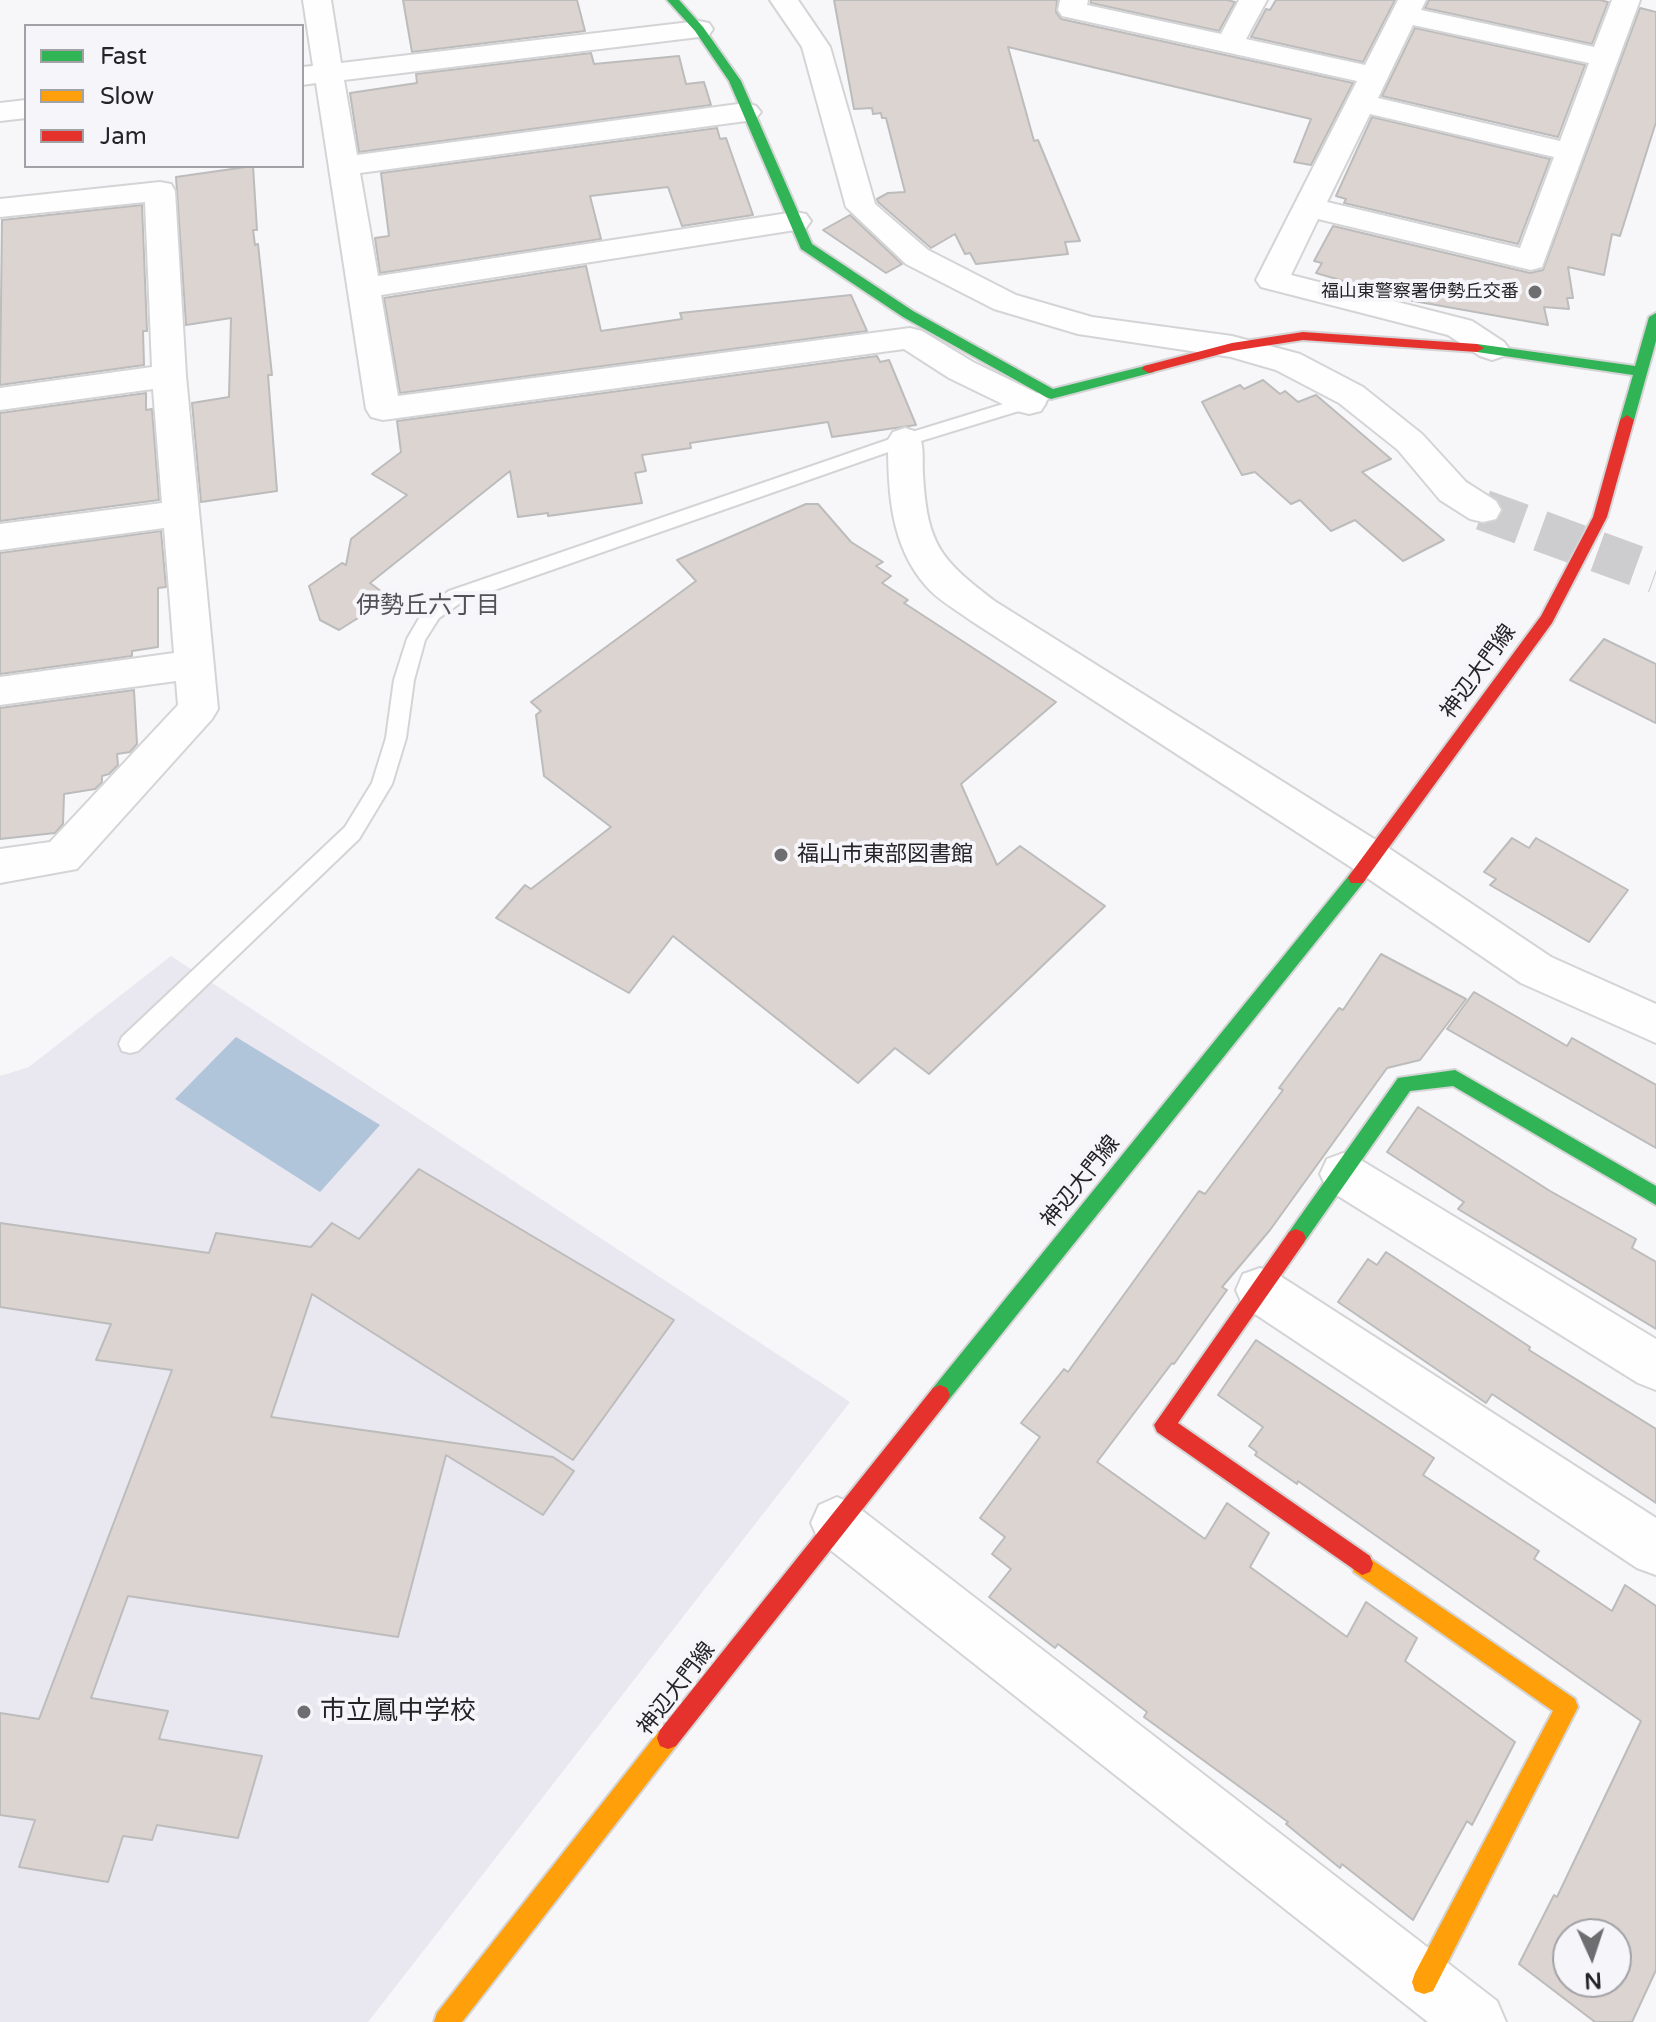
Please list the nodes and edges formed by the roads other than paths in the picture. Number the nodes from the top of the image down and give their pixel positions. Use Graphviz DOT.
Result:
graph roads {
  1 [pos="317,0"];
  2 [pos="673,0"];
  3 [pos="784,0"];
  4 [pos="1074,0"];
  5 [pos="1253,0"];
  6 [pos="1626,0"];
  7 [pos="1409,8"];
  8 [pos="699,29"];
  9 [pos="1229,45"];
  10 [pos="1604,58"];
  11 [pos="316,74"];
  12 [pos="1368,90"];
  13 [pos="24,109"];
  14 [pos="0,112"];
  15 [pos="746,112"];
  16 [pos="1570,152"];
  17 [pos="345,166"];
  18 [pos="1309,207"];
  19 [pos="0,208"];
  20 [pos="795,221"];
  21 [pos="364,288"];
  22 [pos="1656,317"];
  23 [pos="1232,347"];
  24 [pos="1492,349"];
  25 [pos="1638,371"];
  26 [pos="169,376"];
  27 [pos="1040,398"];
  28 [pos="0,399"];
  29 [pos="905,440"];
  30 [pos="1483,510"];
  31 [pos="182,513"];
  32 [pos="0,537"];
  33 [pos="196,664"];
  34 [pos="0,691"];
  35 [pos="1372,859"];
  36 [pos="0,866"];
  37 [pos="1656,1024"];
  38 [pos="130,1044"];
  39 [pos="1343,1174"];
  40 [pos="1656,1196"];
  41 [pos="1260,1290"];
  42 [pos="1656,1366"];
  43 [pos="837,1523"];
  44 [pos="1656,1549"];
  45 [pos="1424,1982"];
  46 [pos="446,2022"];
  47 [pos="1476,2022"];
  1 -- 11 [label="street"];
  2 -- 8 [label="street"];
  3 -- 23 [label="street"];
  4 -- 9 [label="street"];
  5 -- 9 [label="street"];
  6 -- 10 [label="street"];
  7 -- 10 [label="street"];
  7 -- 12 [label="street"];
  8 -- 11 [label="street"];
  8 -- 15 [label="street"];
  9 -- 12 [label="street"];
  10 -- 16 [label="street"];
  11 -- 17 [label="street"];
  12 -- 16 [label="street"];
  12 -- 18 [label="street"];
  13 -- 14 [label="street"];
  15 -- 17 [label="street"];
  15 -- 20 [label="street"];
  16 -- 18 [label="street"];
  17 -- 21 [label="street"];
  18 -- 24 [label="street"];
  19 -- 26 [label="street"];
  20 -- 21 [label="street"];
  20 -- 27 [label="street"];
  21 -- 27 [label="street"];
  22 -- 25 [label="street, 神辺大門線"];
  23 -- 24 [label="street"];
  23 -- 27 [label="street"];
  23 -- 30 [label="street"];
  24 -- 25 [label="street"];
  25 -- 35 [label="street, 神辺大門線"];
  26 -- 28 [label="street"];
  26 -- 31 [label="street"];
  27 -- 29 [label="lane"];
  29 -- 35 [label="street"];
  29 -- 38 [label="lane"];
  31 -- 32 [label="street"];
  31 -- 33 [label="street"];
  33 -- 34 [label="street"];
  33 -- 36 [label="street"];
  35 -- 37 [label="street"];
  35 -- 43 [label="street, 神辺大門線"];
  39 -- 40 [label="street"];
  39 -- 41 [label="street"];
  39 -- 42 [label="street"];
  41 -- 44 [label="street"];
  41 -- 45 [label="street"];
  43 -- 45 [label="street"];
  43 -- 46 [label="street, 神辺大門線"];
  45 -- 47 [label="street"];
}
